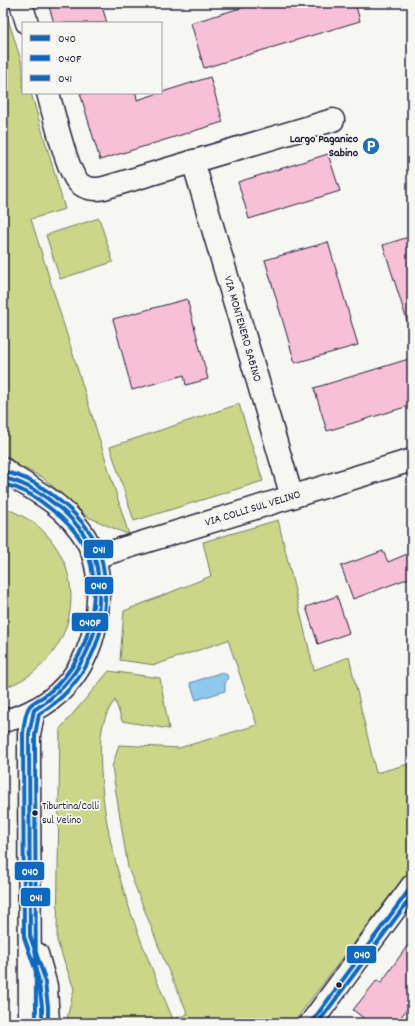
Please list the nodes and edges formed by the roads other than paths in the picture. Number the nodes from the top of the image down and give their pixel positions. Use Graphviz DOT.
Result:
graph roads {
  1 [pos="21,3"];
  2 [pos="27,22"];
  3 [pos="48,94"];
  4 [pos="333,120"];
  5 [pos="193,161"];
  6 [pos="412,460"];
  7 [pos="8,475"];
  8 [pos="292,497"];
  9 [pos="95,558"];
  10 [pos="34,710"];
  11 [pos="3,721"];
  12 [pos="410,891"];
  13 [pos="30,936"];
  14 [pos="30,1023"];
  15 [pos="48,1023"];
  16 [pos="311,1023"];
  1 -- 2 [label="street"];
  3 -- 5 [label="street"];
  4 -- 5 [label="street"];
  5 -- 8 [label="street, VIA MONTENERO SABINO"];
  6 -- 8 [label="street, VIA COLLI SUL VELINO"];
  7 -- 9 [label="street"];
  8 -- 9 [label="street, VIA COLLI SUL VELINO"];
  9 -- 10 [label="street"];
  10 -- 11 [label="street"];
  10 -- 13 [label="street"];
  12 -- 16 [label="street"];
  13 -- 14 [label="street"];
  13 -- 15 [label="street"];
}
